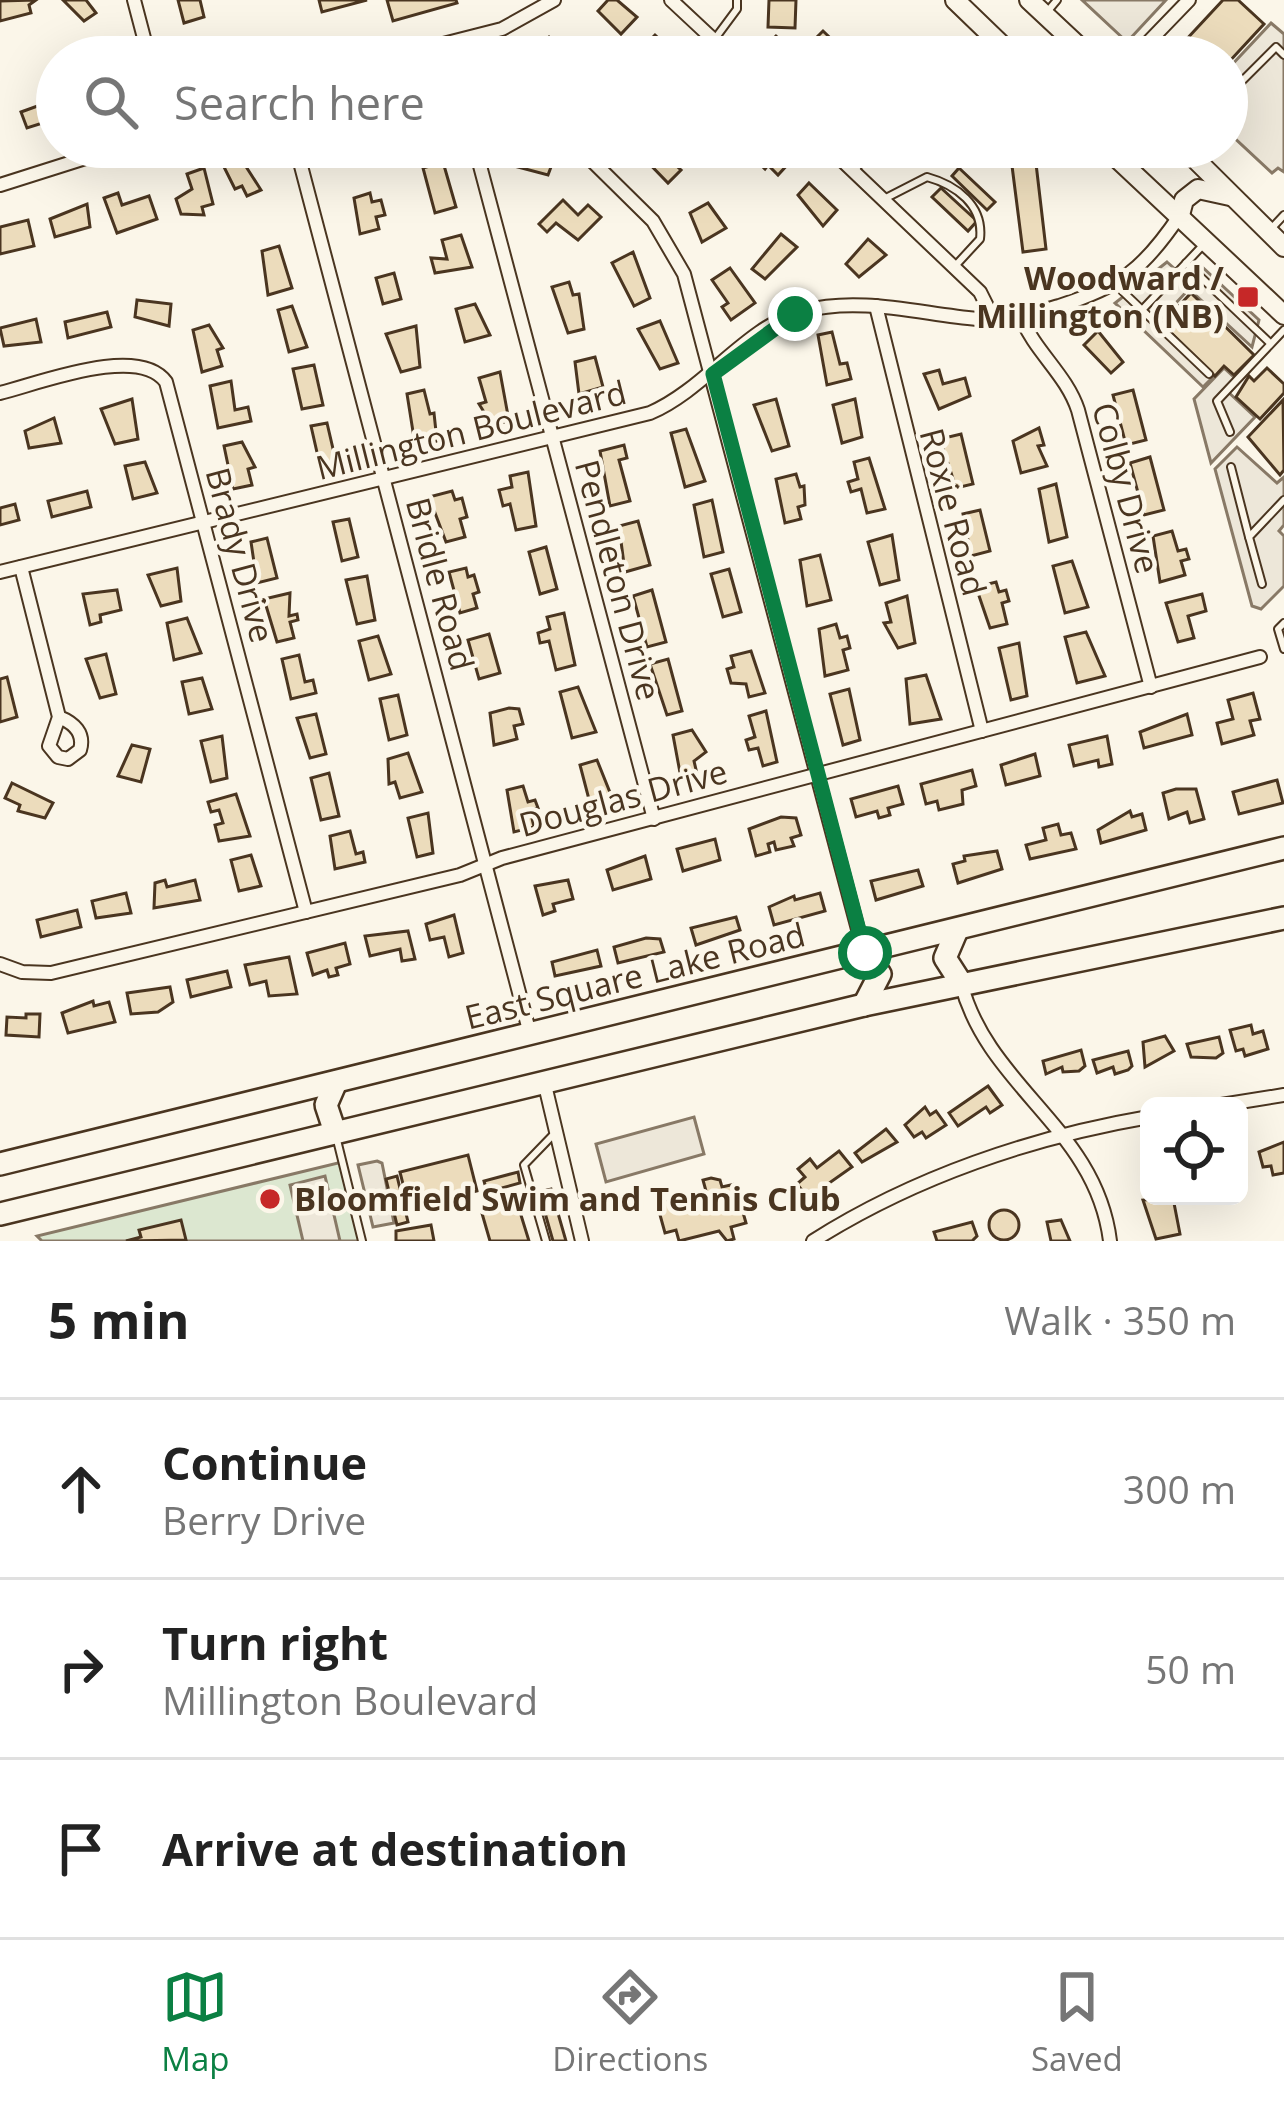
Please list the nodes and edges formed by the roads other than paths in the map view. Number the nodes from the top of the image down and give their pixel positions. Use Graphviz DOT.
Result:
graph roads {
  1 [pos="134,0"];
  2 [pos="554,0"];
  3 [pos="671,0"];
  4 [pos="736,0"];
  5 [pos="955,0"];
  6 [pos="1029,0"];
  7 [pos="1189,0"];
  8 [pos="1051,7"];
  9 [pos="143,36"];
  10 [pos="476,36"];
  11 [pos="710,36"];
  12 [pos="717,36"];
  13 [pos="992,36"];
  14 [pos="1074,36"];
  15 [pos="1154,36"];
  16 [pos="1284,55"];
  17 [pos="1248,75"];
  18 [pos="52,168"];
  19 [pos="302,168"];
  20 [pos="481,168"];
  21 [pos="598,168"];
  22 [pos="850,168"];
  23 [pos="857,168"];
  24 [pos="1128,168"];
  25 [pos="1203,168"];
  26 [pos="854,172"];
  27 [pos="0,184"];
  28 [pos="1230,196"];
  29 [pos="884,200"];
  30 [pos="1180,215"];
  31 [pos="1284,215"];
  32 [pos="1268,232"];
  33 [pos="1207,241"];
  34 [pos="1284,247"];
  35 [pos="1186,263"];
  36 [pos="954,267"];
  37 [pos="1117,286"];
  38 [pos="876,306"];
  39 [pos="1142,310"];
  40 [pos="1284,315"];
  41 [pos="1021,317"];
  42 [pos="994,320"];
  43 [pos="1284,329"];
  44 [pos="1271,344"];
  45 [pos="713,374"];
  46 [pos="1209,374"];
  47 [pos="0,393"];
  48 [pos="1230,432"];
  49 [pos="552,437"];
  50 [pos="1231,467"];
  51 [pos="384,481"];
  52 [pos="1284,500"];
  53 [pos="203,524"];
  54 [pos="1249,538"];
  55 [pos="21,567"];
  56 [pos="0,572"];
  57 [pos="1262,584"];
  58 [pos="1284,623"];
  59 [pos="1284,650"];
  60 [pos="1260,657"];
  61 [pos="1151,687"];
  62 [pos="59,717"];
  63 [pos="982,731"];
  64 [pos="819,775"];
  65 [pos="654,819"];
  66 [pos="1284,848"];
  67 [pos="486,864"];
  68 [pos="305,912"];
  69 [pos="1284,918"];
  70 [pos="957,930"];
  71 [pos="865,953"];
  72 [pos="0,964"];
  73 [pos="961,983"];
  74 [pos="865,1004"];
  75 [pos="531,1035"];
  76 [pos="336,1082"];
  77 [pos="544,1082"];
  78 [pos="1284,1095"];
  79 [pos="1248,1101"];
  80 [pos="1140,1119"];
  81 [pos="335,1132"];
  82 [pos="556,1132"];
  83 [pos="1063,1135"];
  84 [pos="0,1164"];
  85 [pos="9,1211"];
  86 [pos="362,1241"];
  87 [pos="546,1241"];
  88 [pos="582,1241"];
  89 [pos="813,1241"];
  90 [pos="1110,1241"];
  1 -- 9 [label="street"];
  2 -- 10 [label="street"];
  3 -- 11 [label="street"];
  4 -- 12 [label="lane"];
  5 -- 13 [label="main road"];
  6 -- 8 [label="main road"];
  7 -- 15 [label="street"];
  8 -- 14 [label="main road"];
  16 -- 17 [label="lane"];
  18 -- 27 [label="street"];
  19 -- 51 [label="street, Bridle Road"];
  20 -- 49 [label="street, Pendleton Drive"];
  21 -- 45 [label="street"];
  22 -- 26 [label="street"];
  23 -- 26 [label="lane"];
  24 -- 30 [label="main road"];
  25 -- 28 [label="main road"];
  26 -- 29 [label="street"];
  28 -- 30 [label="main road"];
  28 -- 32 [label="main road"];
  29 -- 36 [label="street"];
  29 -- 36 [label="lane"];
  30 -- 33 [label="main road"];
  30 -- 37 [label="street, Millington Boulevard"];
  31 -- 32 [label="lane"];
  32 -- 34 [label="main road"];
  33 -- 35 [label="lane"];
  33 -- 40 [label="main road"];
  35 -- 39 [label="lane"];
  35 -- 44 [label="lane"];
  36 -- 42 [label="street"];
  37 -- 39 [label="lane"];
  37 -- 41 [label="street, Millington Boulevard"];
  38 -- 42 [label="street, Millington Boulevard"];
  38 -- 45 [label="street, Millington Boulevard"];
  38 -- 63 [label="street, Roxie Road"];
  39 -- 46 [label="lane"];
  41 -- 42 [label="street, Millington Boulevard"];
  41 -- 61 [label="street, Colby Drive"];
  43 -- 44 [label="lane"];
  44 -- 48 [label="lane"];
  45 -- 49 [label="street, Millington Boulevard"];
  45 -- 64 [label="street"];
  47 -- 53 [label="street, Brady Drive"];
  49 -- 51 [label="street, Millington Boulevard"];
  49 -- 65 [label="street, Pendleton Drive"];
  50 -- 54 [label="lane"];
  51 -- 53 [label="street, Millington Boulevard"];
  51 -- 67 [label="street, Bridle Road"];
  52 -- 54 [label="lane"];
  53 -- 55 [label="street, Millington Boulevard"];
  53 -- 68 [label="street, Brady Drive"];
  54 -- 57 [label="lane"];
  55 -- 56 [label="street, Millington Boulevard"];
  55 -- 62 [label="street"];
  58 -- 59 [label="lane"];
  60 -- 61 [label="street, Douglas Drive"];
  61 -- 63 [label="street, Douglas Drive"];
  63 -- 64 [label="street, Douglas Drive"];
  64 -- 65 [label="street, Douglas Drive"];
  64 -- 71 [label="street"];
  65 -- 67 [label="street, Douglas Drive"];
  66 -- 70 [label="highway, East Square Lake Road"];
  67 -- 68 [label="street, Douglas Drive"];
  67 -- 75 [label="street, Bridle Road"];
  68 -- 72 [label="street, Douglas Drive"];
  69 -- 73 [label="highway"];
  70 -- 71 [label="highway, East Square Lake Road"];
  70 -- 73 [label="highway"];
  71 -- 74 [label="highway"];
  71 -- 75 [label="highway, East Square Lake Road"];
  73 -- 74 [label="highway"];
  73 -- 83 [label="street"];
  74 -- 77 [label="highway"];
  75 -- 76 [label="highway, East Square Lake Road"];
  76 -- 81 [label="highway"];
  76 -- 84 [label="highway, East Square Lake Road"];
  77 -- 81 [label="highway"];
  77 -- 82 [label="street"];
  78 -- 79 [label="street"];
  80 -- 83 [label="street"];
  81 -- 85 [label="highway"];
  81 -- 86 [label="lane"];
  82 -- 87 [label="lane"];
  82 -- 88 [label="street"];
  83 -- 89 [label="street"];
  83 -- 90 [label="street"];
}
